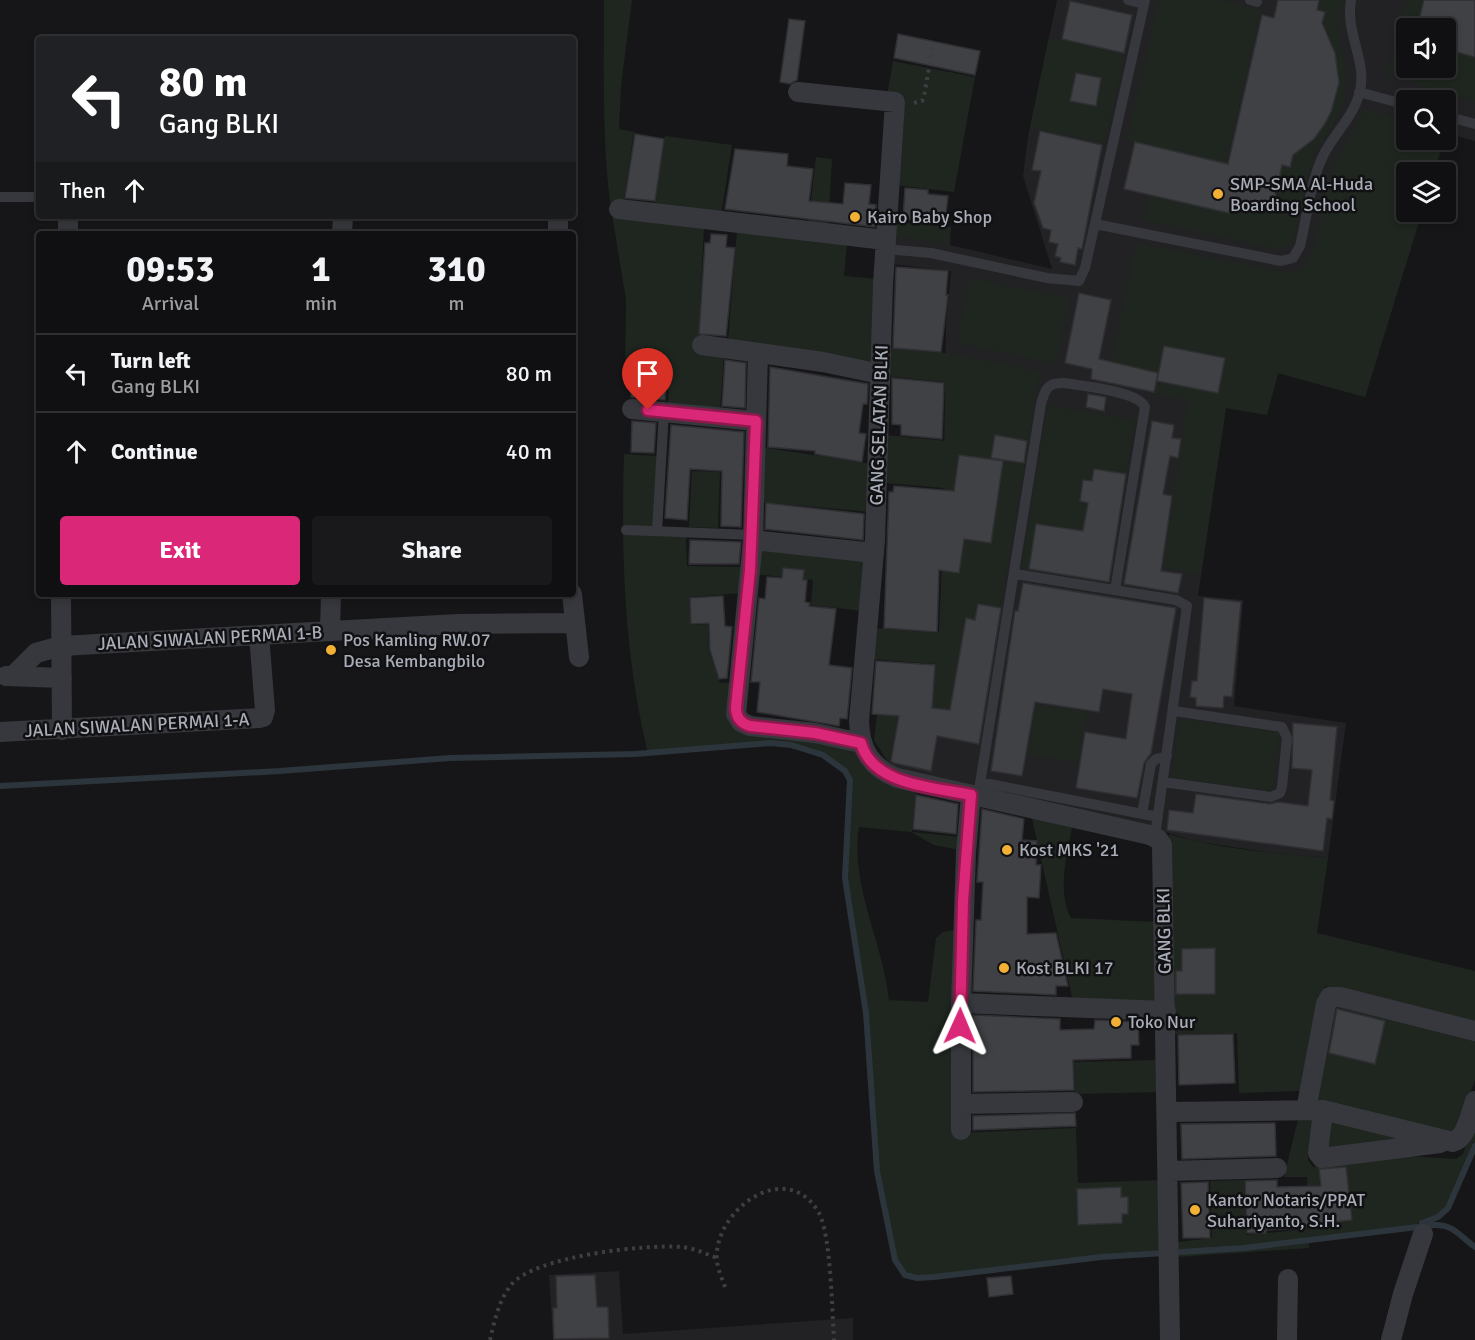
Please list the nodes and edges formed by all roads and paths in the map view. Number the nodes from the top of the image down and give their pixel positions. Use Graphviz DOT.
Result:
graph roads {
  1 [pos="1128,0"];
  2 [pos="1351,0"];
  3 [pos="1144,2"];
  4 [pos="933,44"];
  5 [pos="798,92"];
  6 [pos="1359,92"];
  7 [pos="895,102"];
  8 [pos="1396,102"];
  9 [pos="1456,119"];
  10 [pos="1475,124"];
  11 [pos="0,197"];
  12 [pos="36,197"];
  13 [pos="619,209"];
  14 [pos="1095,224"];
  15 [pos="885,245"];
  16 [pos="702,345"];
  17 [pos="758,353"];
  18 [pos="880,374"];
  19 [pos="632,409"];
  20 [pos="663,411"];
  21 [pos="756,421"];
  22 [pos="626,530"];
  23 [pos="657,531"];
  24 [pos="753,538"];
  25 [pos="874,553"];
  26 [pos="1015,574"];
  27 [pos="1115,590"];
  28 [pos="61,597"];
  29 [pos="331,597"];
  30 [pos="572,597"];
  31 [pos="575,623"];
  32 [pos="330,631"];
  33 [pos="259,635"];
  34 [pos="61,646"];
  35 [pos="579,657"];
  36 [pos="7,676"];
  37 [pos="62,678"];
  38 [pos="1174,711"];
  39 [pos="63,730"];
  40 [pos="0,732"];
  41 [pos="862,745"];
  42 [pos="1167,756"];
  43 [pos="1163,782"];
  44 [pos="977,791"];
  45 [pos="1142,814"];
  46 [pos="1156,827"];
  47 [pos="961,1003"];
  48 [pos="1166,1011"];
  49 [pos="1475,1031"];
  50 [pos="1475,1101"];
  51 [pos="1073,1102"];
  52 [pos="961,1104"];
  53 [pos="1315,1110"];
  54 [pos="1167,1112"];
  55 [pos="961,1130"];
  56 [pos="1453,1142"];
  57 [pos="1277,1168"];
  58 [pos="1168,1171"];
  59 [pos="1423,1234"];
  60 [pos="717,1258"];
  61 [pos="1288,1279"];
  62 [pos="725,1287"];
  63 [pos="490,1340"];
  64 [pos="834,1340"];
  65 [pos="1170,1340"];
  66 [pos="1287,1340"];
  67 [pos="1391,1340"];
  1 -- 3 [label="lane"];
  2 -- 6 [label="lane"];
  3 -- 14 [label="lane"];
  4 -- 7 [label="path"];
  5 -- 7 [label="street"];
  6 -- 8 [label="lane"];
  6 -- 14 [label="lane"];
  7 -- 15 [label="street, GANG SELATAN BLKI"];
  9 -- 10 [label="lane"];
  11 -- 12 [label="lane"];
  13 -- 15 [label="street"];
  14 -- 15 [label="lane"];
  15 -- 18 [label="street, GANG SELATAN BLKI"];
  16 -- 17 [label="street"];
  17 -- 18 [label="street"];
  17 -- 21 [label="street"];
  18 -- 25 [label="street, GANG SELATAN BLKI"];
  19 -- 20 [label="street"];
  20 -- 21 [label="street"];
  20 -- 23 [label="lane"];
  21 -- 24 [label="street"];
  22 -- 23 [label="lane"];
  23 -- 24 [label="lane"];
  24 -- 25 [label="street"];
  24 -- 41 [label="street"];
  25 -- 41 [label="street, GANG SELATAN BLKI"];
  26 -- 27 [label="lane"];
  26 -- 27 [label="lane"];
  26 -- 44 [label="lane"];
  27 -- 38 [label="lane"];
  28 -- 34 [label="street"];
  29 -- 32 [label="street"];
  30 -- 31 [label="street"];
  31 -- 32 [label="street, JALAN SIWALAN PERMAI 1-B"];
  31 -- 35 [label="street"];
  32 -- 33 [label="street, JALAN SIWALAN PERMAI 1-B"];
  33 -- 34 [label="street, JALAN SIWALAN PERMAI 1-B"];
  33 -- 39 [label="street, JALAN SIWALAN PERMAI 1-A"];
  34 -- 36 [label="street, JALAN SIWALAN PERMAI 1-B"];
  34 -- 37 [label="street"];
  36 -- 37 [label="street"];
  37 -- 39 [label="street"];
  38 -- 42 [label="lane"];
  38 -- 43 [label="lane"];
  39 -- 40 [label="street, JALAN SIWALAN PERMAI 1-A"];
  41 -- 44 [label="street"];
  42 -- 43 [label="lane"];
  42 -- 45 [label="lane"];
  43 -- 46 [label="lane"];
  44 -- 45 [label="lane"];
  44 -- 46 [label="street"];
  44 -- 47 [label="street"];
  45 -- 46 [label="lane"];
  46 -- 48 [label="street, GANG BLKI"];
  47 -- 48 [label="street"];
  47 -- 52 [label="street"];
  48 -- 54 [label="street, GANG BLKI"];
  49 -- 53 [label="street"];
  50 -- 56 [label="street"];
  51 -- 52 [label="street"];
  52 -- 55 [label="street"];
  53 -- 54 [label="street"];
  53 -- 56 [label="street"];
  53 -- 56 [label="street"];
  54 -- 58 [label="street, GANG BLKI"];
  57 -- 58 [label="street"];
  58 -- 65 [label="street, GANG BLKI"];
  59 -- 67 [label="street"];
  60 -- 62 [label="path"];
  60 -- 63 [label="path"];
  60 -- 64 [label="path"];
  61 -- 66 [label="street"];
}
